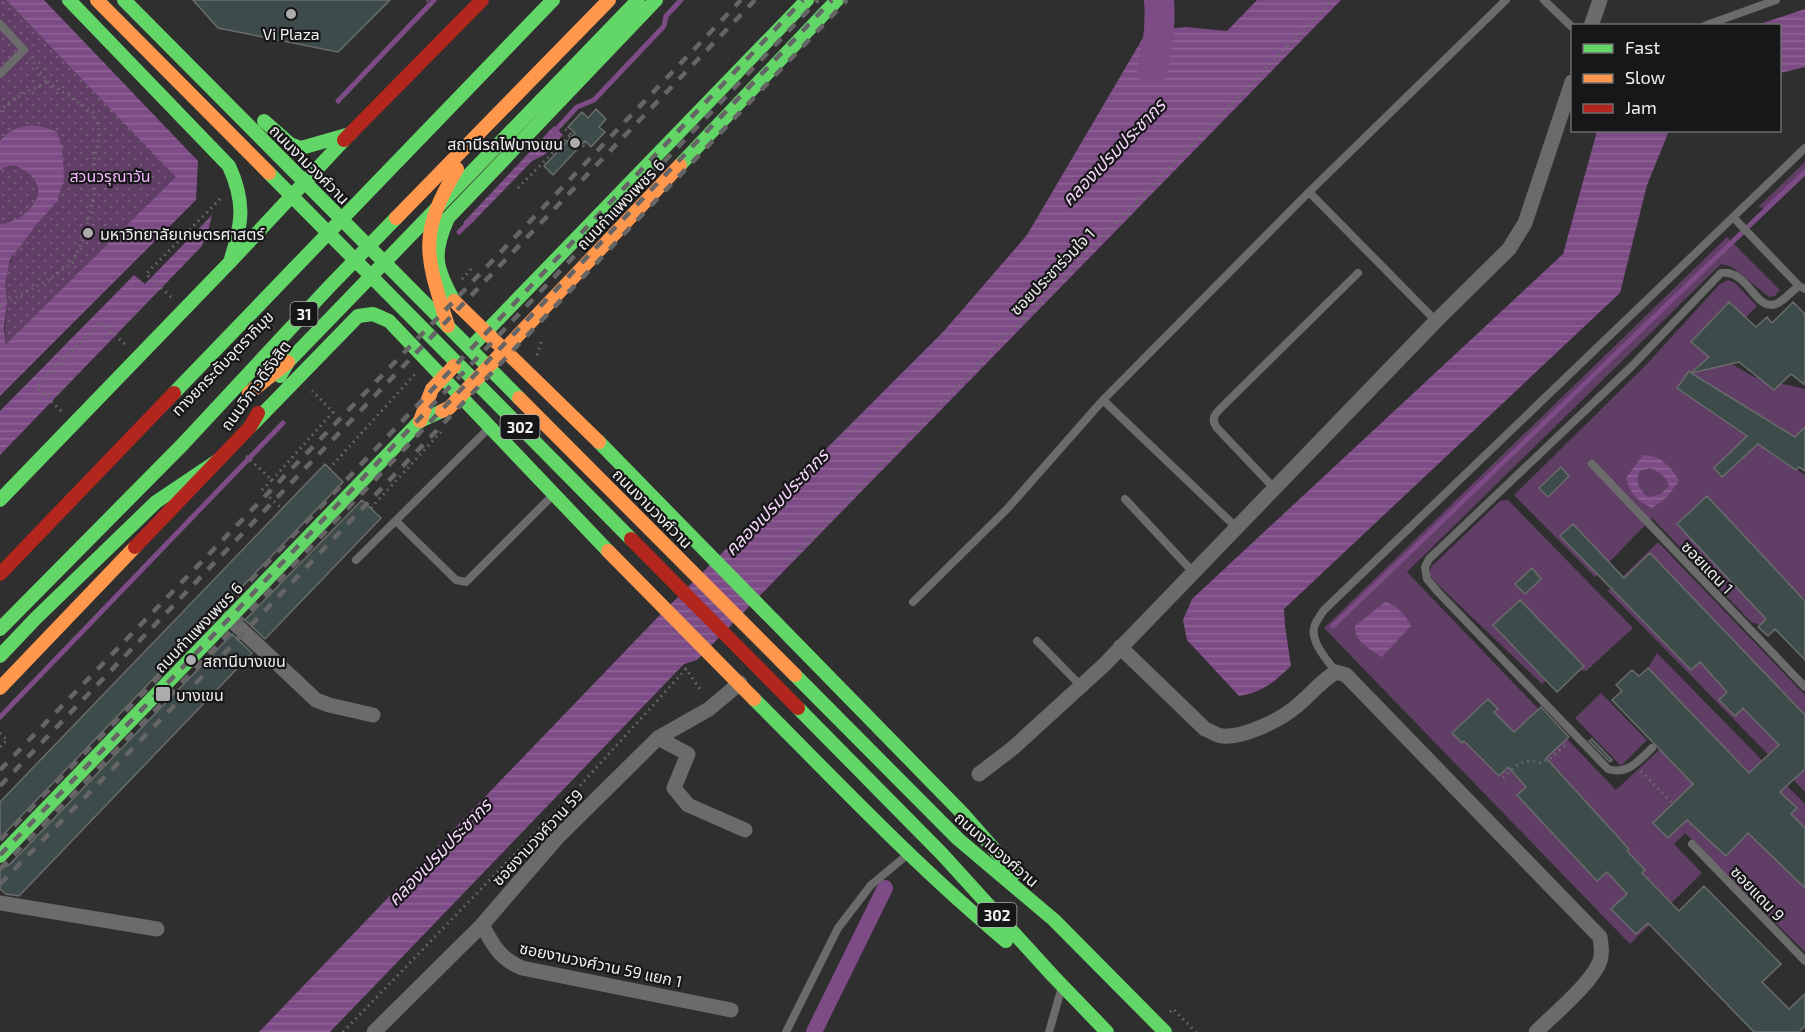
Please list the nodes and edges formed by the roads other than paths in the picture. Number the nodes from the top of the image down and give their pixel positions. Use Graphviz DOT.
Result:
graph roads {
  1 [pos="69,0"];
  2 [pos="97,0"];
  3 [pos="124,0"];
  4 [pos="482,0"];
  5 [pos="553,0"];
  6 [pos="610,0"];
  7 [pos="638,0"];
  8 [pos="656,0"];
  9 [pos="807,0"];
  10 [pos="837,0"];
  11 [pos="1506,0"];
  12 [pos="1544,0"];
  13 [pos="1600,0"];
  14 [pos="1776,0"];
  15 [pos="573,17"];
  16 [pos="0,24"];
  17 [pos="1592,24"];
  18 [pos="1710,24"];
  19 [pos="1571,26"];
  20 [pos="177,33"];
  21 [pos="0,74"];
  22 [pos="1571,85"];
  23 [pos="444,93"];
  24 [pos="258,115"];
  25 [pos="350,134"];
  26 [pos="1805,148"];
  27 [pos="229,166"];
  28 [pos="1309,192"];
  29 [pos="1733,217"];
  30 [pos="230,262"];
  31 [pos="1358,273"];
  32 [pos="1802,288"];
  33 [pos="1436,321"];
  34 [pos="448,326"];
  35 [pos="487,331"];
  36 [pos="505,349"];
  37 [pos="288,362"];
  38 [pos="443,377"];
  39 [pos="461,396"];
  40 [pos="1103,400"];
  41 [pos="134,415"];
  42 [pos="576,419"];
  43 [pos="420,421"];
  44 [pos="491,426"];
  45 [pos="250,427"];
  46 [pos="183,444"];
  47 [pos="217,461"];
  48 [pos="1592,464"];
  49 [pos="528,465"];
  50 [pos="1275,489"];
  51 [pos="554,494"];
  52 [pos="1125,499"];
  53 [pos="0,500"];
  54 [pos="396,521"];
  55 [pos="1237,528"];
  56 [pos="356,560"];
  57 [pos="1193,572"];
  58 [pos="0,574"];
  59 [pos="913,602"];
  60 [pos="0,617"];
  61 [pos="229,618"];
  62 [pos="0,629"];
  63 [pos="1037,642"];
  64 [pos="1120,647"];
  65 [pos="0,656"];
  66 [pos="1336,672"];
  67 [pos="740,683"];
  68 [pos="1081,686"];
  69 [pos="1805,687"];
  70 [pos="0,688"];
  71 [pos="373,715"];
  72 [pos="658,738"];
  73 [pos="1652,748"];
  74 [pos="980,774"];
  75 [pos="745,830"];
  76 [pos="1692,844"];
  77 [pos="908,854"];
  78 [pos="0,856"];
  79 [pos="0,903"];
  80 [pos="1054,920"];
  81 [pos="482,925"];
  82 [pos="157,929"];
  83 [pos="1805,961"];
  84 [pos="1057,981"];
  85 [pos="731,1010"];
  86 [pos="374,1032"];
  87 [pos="786,1032"];
  88 [pos="1049,1032"];
  89 [pos="1107,1032"];
  90 [pos="1165,1032"];
  91 [pos="1536,1032"];
  1 -- 27 [label="main road"];
  2 -- 84 [label="main road, 302"];
  3 -- 34 [label="main road, ถนนงามวงศ์วาน / 302"];
  4 -- 25 [label="main road"];
  5 -- 58 [label="main road, ทางยกระดับอุตราภิมุข / 31"];
  6 -- 34 [label="main road"];
  6 -- 46 [label="main road, ถนนวิภาวดีรังสิต / 31"];
  7 -- 37 [label="main road, ถนนวิภาวดีรังสิต / 31"];
  8 -- 35 [label="main road"];
  9 -- 35 [label="main road, ถนนกำแพงเพชร 6"];
  10 -- 36 [label="main road, ถนนกำแพงเพชร 6"];
  11 -- 28 [label="lane"];
  12 -- 19 [label="lane"];
  13 -- 17 [label="street"];
  14 -- 18 [label="lane"];
  15 -- 60 [label="main road, ทางยกระดับอุตราภิมุข / 31"];
  16 -- 21 [label="lane"];
  20 -- 24 [label="main road"];
  22 -- 33 [label="street"];
  23 -- 41 [label="main road"];
  24 -- 25 [label="main road"];
  24 -- 27 [label="main road"];
  25 -- 30 [label="main road"];
  26 -- 29 [label="lane"];
  27 -- 30 [label="main road"];
  28 -- 33 [label="lane"];
  28 -- 40 [label="lane"];
  29 -- 32 [label="lane"];
  29 -- 66 [label="lane"];
  30 -- 53 [label="main road"];
  31 -- 50 [label="lane"];
  32 -- 73 [label="lane"];
  33 -- 50 [label="street"];
  34 -- 80 [label="main road, ถนนงามวงศ์วาน / 302"];
  35 -- 36 [label="main road"];
  35 -- 38 [label="main road, ถนนกำแพงเพชร 6"];
  36 -- 39 [label="main road, ถนนกำแพงเพชร 6"];
  36 -- 42 [label="main road"];
  37 -- 45 [label="main road, ถนนวิภาวดีรังสิต / 31"];
  37 -- 46 [label="main road"];
  38 -- 39 [label="main road"];
  38 -- 43 [label="main road, ถนนกำแพงเพชร 6"];
  38 -- 45 [label="main road"];
  39 -- 43 [label="main road, ถนนกำแพงเพชร 6"];
  39 -- 44 [label="main road"];
  40 -- 55 [label="lane"];
  40 -- 59 [label="lane"];
  42 -- 49 [label="main road"];
  42 -- 80 [label="main road"];
  43 -- 61 [label="main road, ถนนกำแพงเพชร 6"];
  44 -- 49 [label="main road"];
  44 -- 54 [label="lane"];
  45 -- 47 [label="main road, ถนนวิภาวดีรังสิต / 31"];
  46 -- 62 [label="main road, ถนนวิภาวดีรังสิต / 31"];
  47 -- 65 [label="main road"];
  47 -- 70 [label="main road, ถนนวิภาวดีรังสิต / 31"];
  48 -- 69 [label="lane, ซอยแดน 1"];
  49 -- 51 [label="main road"];
  50 -- 55 [label="street"];
  51 -- 54 [label="lane"];
  51 -- 67 [label="main road"];
  52 -- 57 [label="lane"];
  54 -- 56 [label="lane"];
  55 -- 57 [label="street"];
  57 -- 64 [label="street"];
  61 -- 71 [label="street"];
  61 -- 78 [label="main road, ถนนกำแพงเพชร 6"];
  63 -- 68 [label="lane"];
  64 -- 66 [label="street"];
  64 -- 68 [label="street"];
  66 -- 91 [label="street"];
  67 -- 72 [label="street, ซอยงามวงศ์วาน 59"];
  67 -- 77 [label="main road"];
  68 -- 74 [label="street"];
  72 -- 75 [label="street"];
  72 -- 81 [label="street, ซอยงามวงศ์วาน 59"];
  76 -- 83 [label="lane, ซอยแดน 9"];
  77 -- 84 [label="main road"];
  77 -- 87 [label="lane"];
  79 -- 82 [label="street"];
  80 -- 90 [label="main road, ถนนงามวงศ์วาน / 302"];
  81 -- 85 [label="street, ซอยงามวงศ์วาน 59 แยก 1"];
  81 -- 86 [label="street, ซอยงามวงศ์วาน 59"];
  84 -- 88 [label="lane"];
  84 -- 89 [label="main road, 302"];
}
